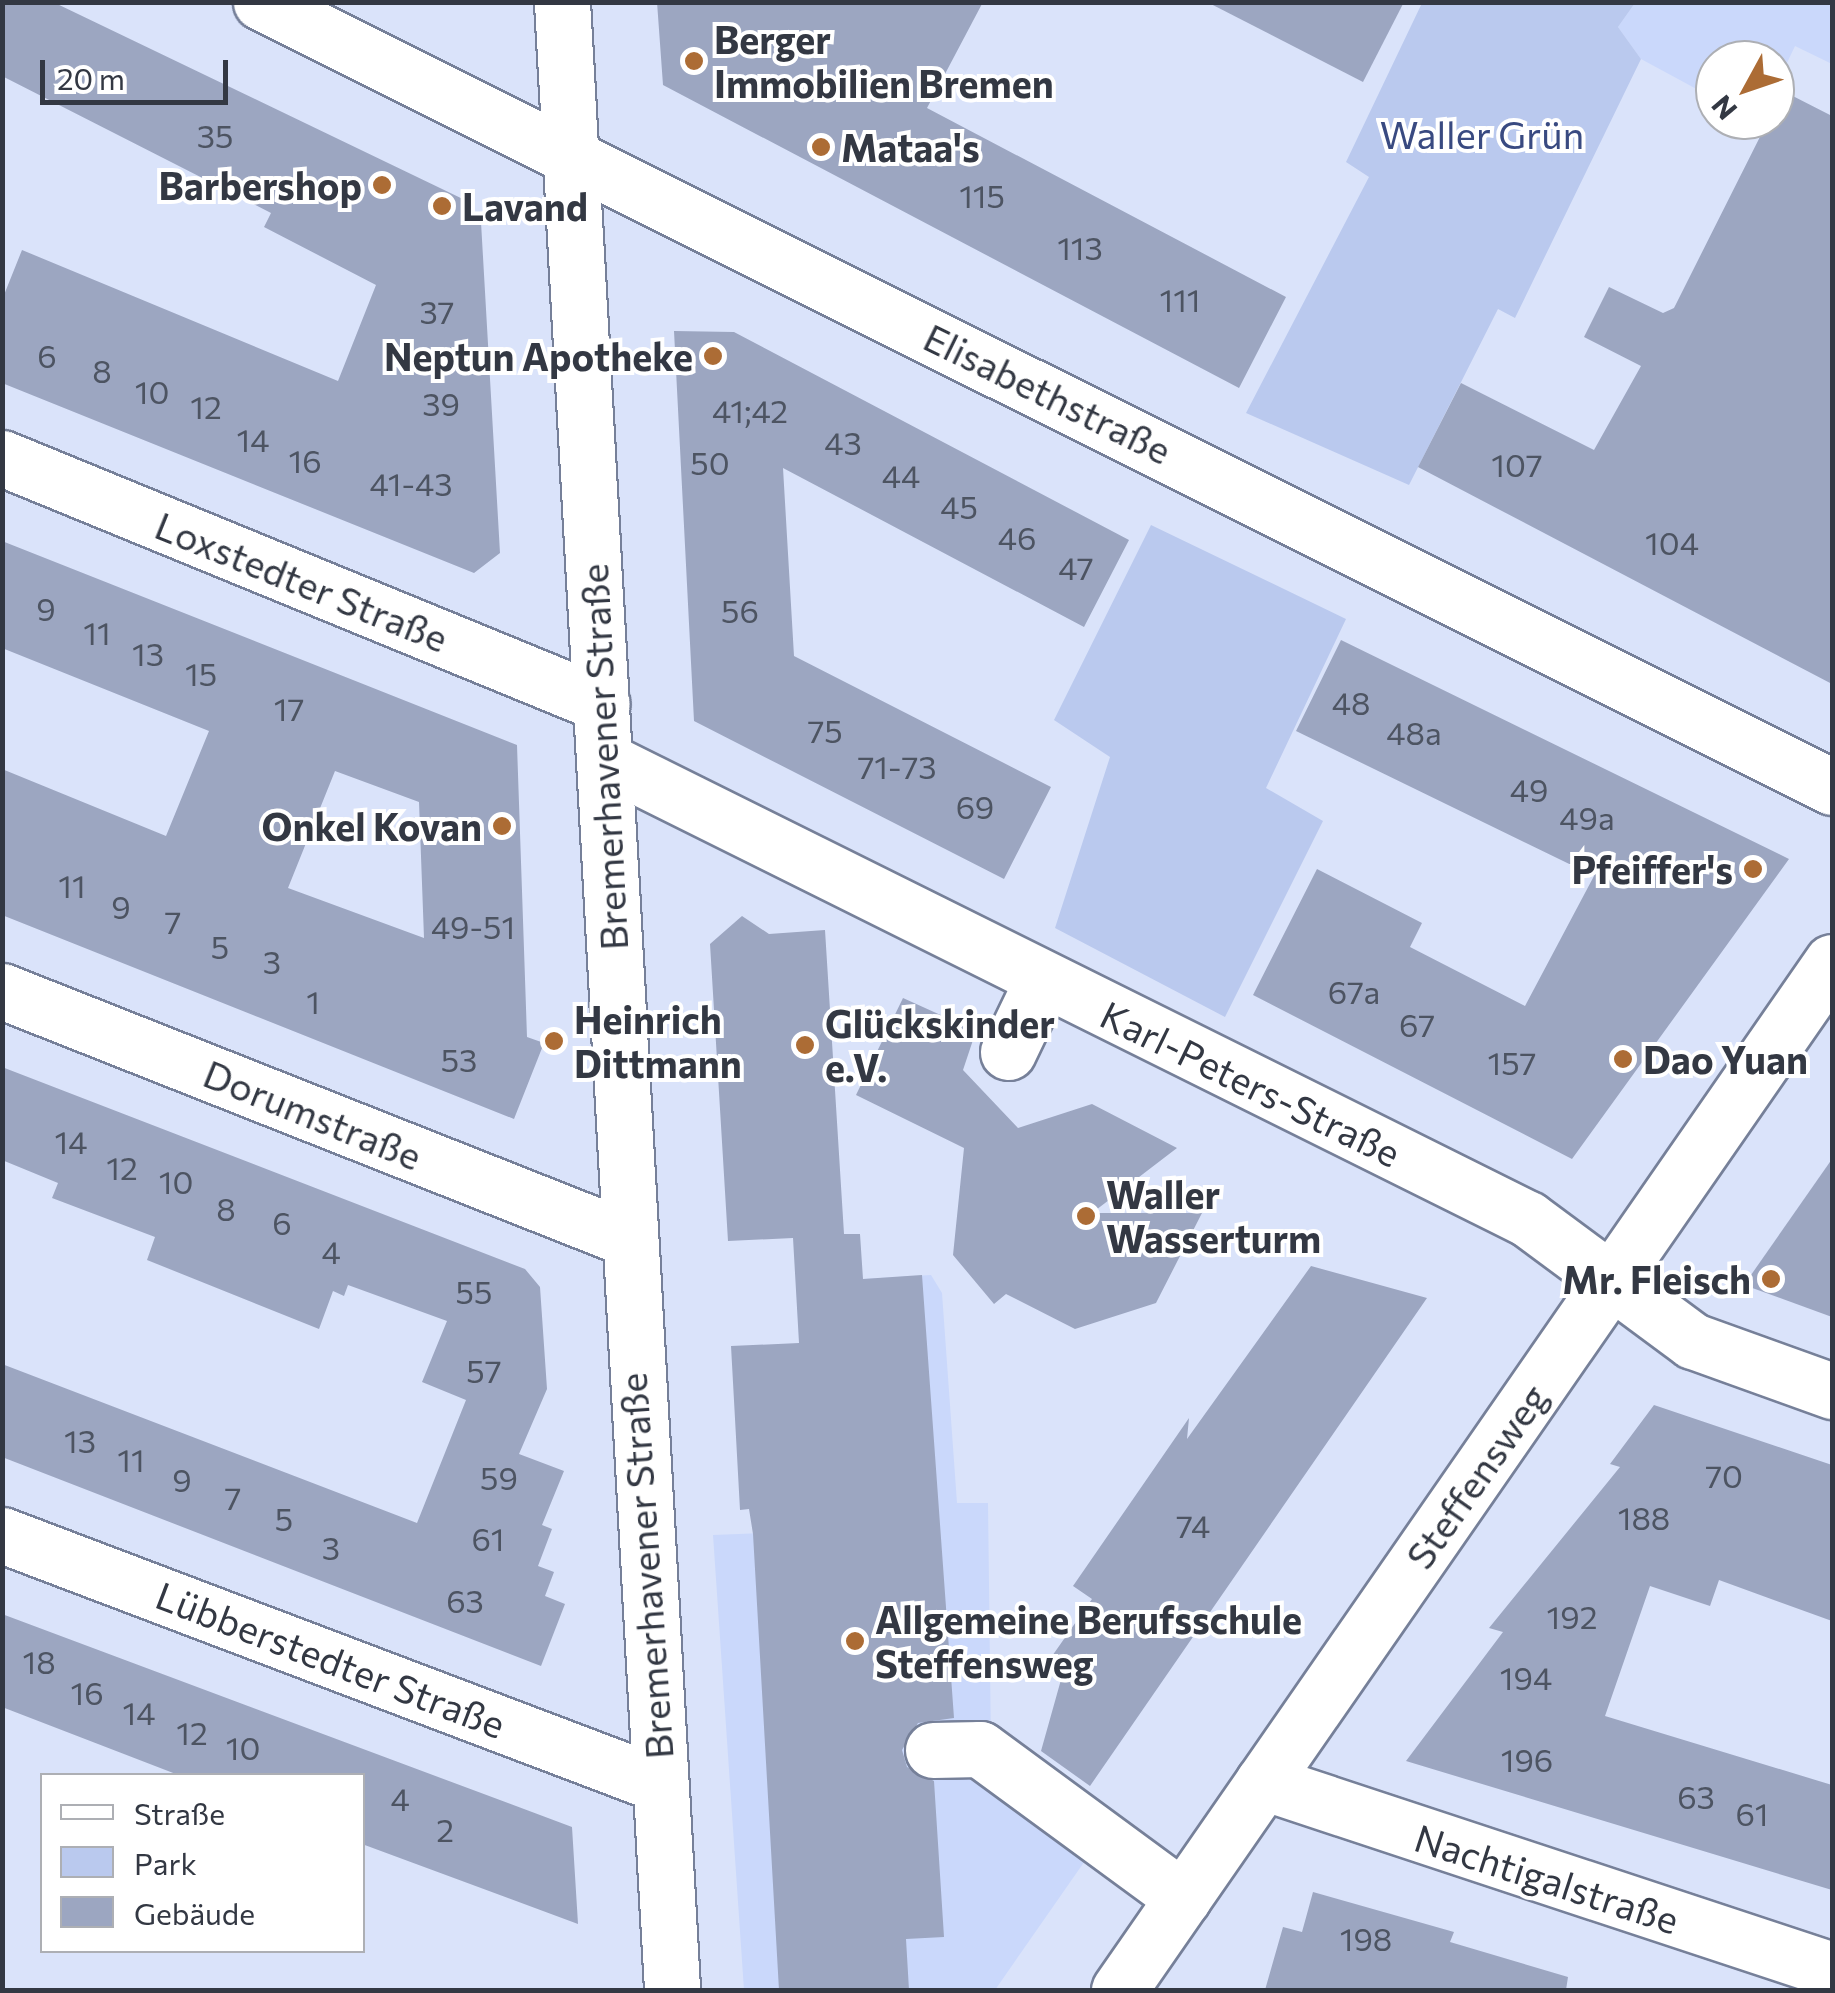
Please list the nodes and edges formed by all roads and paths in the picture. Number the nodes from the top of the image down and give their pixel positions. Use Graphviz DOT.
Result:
graph roads {
  1 [pos="261,2"];
  2 [pos="562,2"];
  3 [pos="568,159"];
  4 [pos="2,458"];
  5 [pos="602,704"];
  6 [pos="605,760"];
  7 [pos="1832,787"];
  8 [pos="1832,962"];
  9 [pos="1043,979"];
  10 [pos="2,992"];
  11 [pos="1008,1052"];
  12 [pos="624,1237"];
  13 [pos="1608,1286"];
  14 [pos="1832,1390"];
  15 [pos="2,1535"];
  16 [pos="934,1750"];
  17 [pos="1263,1782"];
  18 [pos="659,1784"];
  19 [pos="1183,1898"];
  20 [pos="1832,1970"];
  21 [pos="672,1990"];
  22 [pos="1119,1990"];
  1 -- 3 [label="street, Elisabethstraße"];
  2 -- 3 [label="street, Bremerhavener Straße"];
  3 -- 5 [label="street, Bremerhavener Straße"];
  3 -- 7 [label="street, Elisabethstraße"];
  4 -- 5 [label="street, Loxstedter Straße"];
  5 -- 6 [label="street, Bremerhavener Straße"];
  6 -- 9 [label="street, Karl-Peters-Straße"];
  6 -- 12 [label="street, Bremerhavener Straße"];
  8 -- 13 [label="street, Steffensweg"];
  9 -- 11 [label="street"];
  9 -- 13 [label="street, Karl-Peters-Straße"];
  10 -- 12 [label="street, Dorumstraße"];
  12 -- 18 [label="street, Bremerhavener Straße"];
  13 -- 14 [label="street, Karl-Peters-Straße"];
  13 -- 17 [label="street, Steffensweg"];
  15 -- 18 [label="street, Lübberstedter Straße"];
  16 -- 19 [label="street"];
  17 -- 19 [label="street, Steffensweg"];
  17 -- 20 [label="street, Nachtigalstraße"];
  18 -- 21 [label="street, Bremerhavener Straße"];
  19 -- 22 [label="street, Steffensweg"];
}
